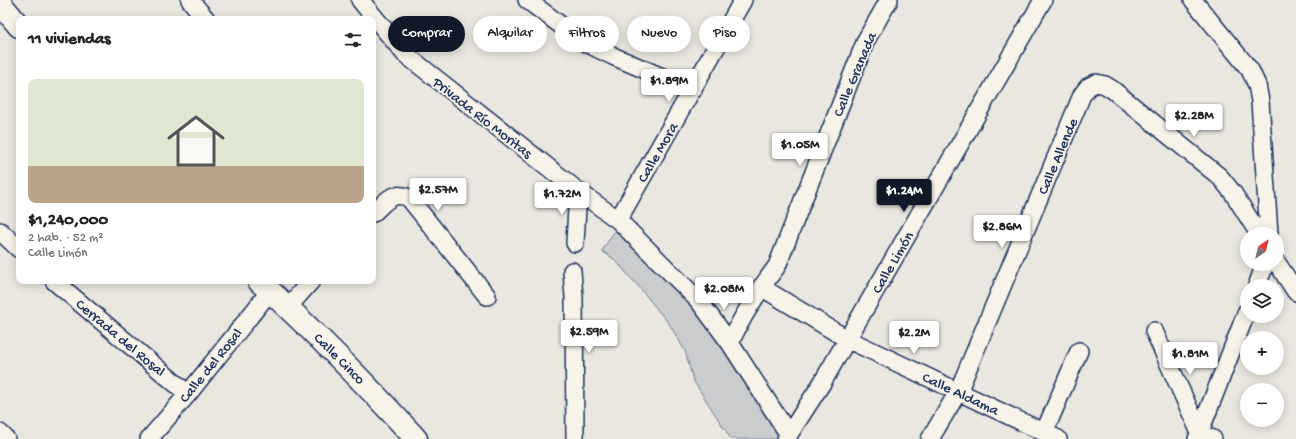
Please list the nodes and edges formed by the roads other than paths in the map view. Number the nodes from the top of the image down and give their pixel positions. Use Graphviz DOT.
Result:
graph roads {
  1 [pos="190,0"];
  2 [pos="360,0"];
  3 [pos="527,0"];
  4 [pos="744,0"];
  5 [pos="889,0"];
  6 [pos="1043,0"];
  7 [pos="1193,0"];
  8 [pos="0,3"];
  9 [pos="203,16"];
  10 [pos="373,16"];
  11 [pos="376,20"];
  12 [pos="16,22"];
  13 [pos="693,90"];
  14 [pos="578,191"];
  15 [pos="376,211"];
  16 [pos="618,220"];
  17 [pos="1255,227"];
  18 [pos="1269,227"];
  19 [pos="0,231"];
  20 [pos="575,243"];
  21 [pos="16,246"];
  22 [pos="572,271"];
  23 [pos="1282,271"];
  24 [pos="58,284"];
  25 [pos="308,284"];
  26 [pos="265,286"];
  27 [pos="761,287"];
  28 [pos="1296,292"];
  29 [pos="487,296"];
  30 [pos="288,307"];
  31 [pos="1243,323"];
  32 [pos="1154,331"];
  33 [pos="847,340"];
  34 [pos="730,343"];
  35 [pos="1079,351"];
  36 [pos="958,392"];
  37 [pos="188,394"];
  38 [pos="0,433"];
  39 [pos="1051,436"];
  40 [pos="787,437"];
  41 [pos="1203,437"];
  42 [pos="6,439"];
  43 [pos="149,439"];
  44 [pos="416,439"];
  45 [pos="575,439"];
  46 [pos="930,439"];
  1 -- 9 [label="street"];
  2 -- 10 [label="street, Privada Río Moritas"];
  3 -- 13 [label="street"];
  4 -- 13 [label="street, Calle Mora"];
  5 -- 27 [label="street, Calle Granada"];
  6 -- 33 [label="street, Calle Limón"];
  7 -- 18 [label="street"];
  8 -- 12 [label="street"];
  11 -- 14 [label="street, Privada Río Moritas"];
  13 -- 16 [label="street, Calle Mora"];
  14 -- 16 [label="street, Privada Río Moritas"];
  14 -- 20 [label="street"];
  15 -- 29 [label="street"];
  16 -- 34 [label="street, Privada Río Moritas"];
  17 -- 36 [label="street, Calle Allende"];
  19 -- 21 [label="street"];
  22 -- 45 [label="street"];
  23 -- 28 [label="street"];
  24 -- 37 [label="street, Cerrada del Rosal"];
  25 -- 30 [label="street"];
  26 -- 30 [label="street, Calle Cinco"];
  26 -- 37 [label="street, Calle del Rosal"];
  27 -- 33 [label="street, Calle Aldama"];
  27 -- 34 [label="street, Calle Granada"];
  30 -- 44 [label="street, Calle Cinco"];
  31 -- 41 [label="street"];
  32 -- 41 [label="street"];
  33 -- 36 [label="street, Calle Aldama"];
  33 -- 40 [label="street, Calle Limón"];
  34 -- 40 [label="street, Privada Río Moritas"];
  35 -- 39 [label="street"];
  36 -- 39 [label="street, Calle Aldama"];
  36 -- 46 [label="street, Calle Allende"];
  37 -- 43 [label="street, Calle del Rosal"];
  38 -- 42 [label="street"];
}
